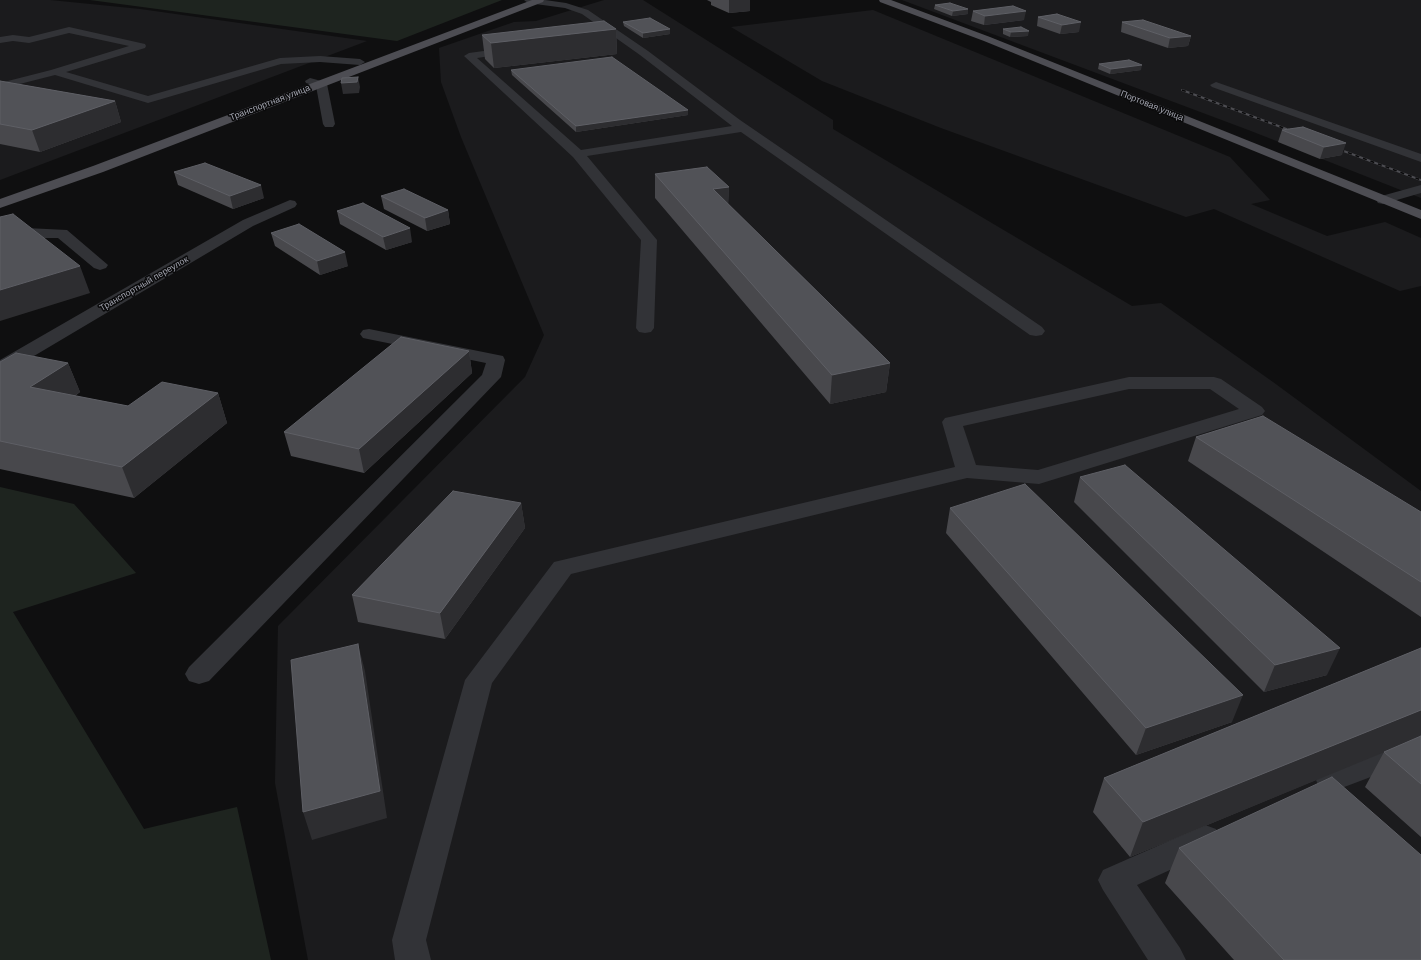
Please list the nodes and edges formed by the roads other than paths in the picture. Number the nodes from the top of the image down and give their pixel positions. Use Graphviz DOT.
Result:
graph roads {
  1 [pos="532,0"];
  2 [pos="882,0"];
  3 [pos="618,35"];
  4 [pos="602,37"];
  5 [pos="0,40"];
  6 [pos="524,48"];
  7 [pos="360,62"];
  8 [pos="56,72"];
  9 [pos="315,82"];
  10 [pos="1216,85"];
  11 [pos="0,86"];
  12 [pos="329,124"];
  13 [pos="742,128"];
  14 [pos="578,154"];
  15 [pos="1421,158"];
  16 [pos="1421,189"];
  17 [pos="0,196"];
  18 [pos="1383,200"];
  19 [pos="0,204"];
  20 [pos="290,204"];
  21 [pos="1421,215"];
  22 [pos="0,239"];
  23 [pos="100,265"];
  24 [pos="645,328"];
  25 [pos="1036,331"];
  26 [pos="369,334"];
  27 [pos="0,368"];
  28 [pos="967,471"];
  29 [pos="1012,475"];
  30 [pos="1033,498"];
  31 [pos="199,674"];
  32 [pos="1421,746"];
  33 [pos="1353,801"];
  34 [pos="1230,827"];
  35 [pos="413,960"];
  36 [pos="1168,960"];
  1 -- 3 [label="lane"];
  1 -- 7 [label="main road, Транспортная улица"];
  1 -- 9 [label="main road, Транспортная улица"];
  2 -- 18 [label="main road, Портовая улица"];
  3 -- 4 [label="lane"];
  3 -- 13 [label="lane"];
  5 -- 8 [label="lane"];
  6 -- 14 [label="lane"];
  7 -- 8 [label="lane"];
  7 -- 9 [label="main road, Транспортная улица"];
  8 -- 11 [label="lane"];
  9 -- 12 [label="lane"];
  9 -- 17 [label="main road, Транспортная улица"];
  9 -- 19 [label="main road, Транспортная улица"];
  10 -- 15 [label="lane"];
  13 -- 14 [label="lane"];
  13 -- 25 [label="lane"];
  14 -- 24 [label="lane"];
  16 -- 18 [label="lane"];
  18 -- 21 [label="main road, Портовая улица"];
  20 -- 27 [label="lane, Транспортный переулок"];
  22 -- 23 [label="lane"];
  26 -- 31 [label="lane"];
  28 -- 29 [label="lane"];
  28 -- 29 [label="lane"];
  28 -- 35 [label="lane"];
  29 -- 30 [label="lane"];
  32 -- 33 [label="lane"];
  34 -- 36 [label="lane"];
}
